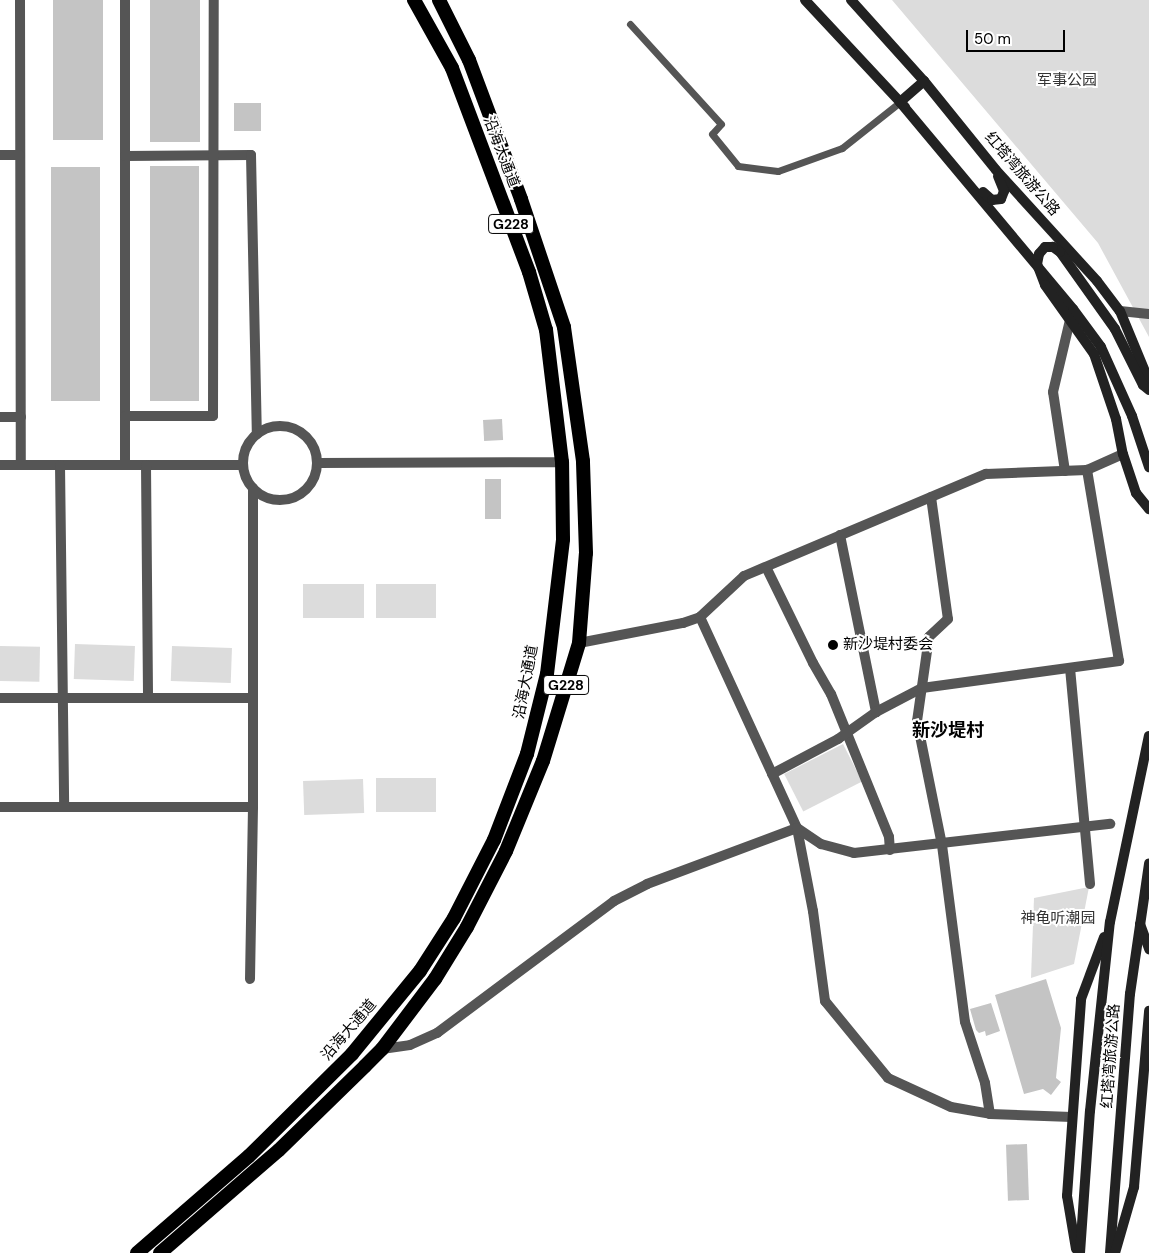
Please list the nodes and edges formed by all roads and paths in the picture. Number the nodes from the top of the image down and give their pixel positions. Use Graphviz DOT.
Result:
graph roads {
  1 [pos="20,0"];
  2 [pos="125,0"];
  3 [pos="214,0"];
  4 [pos="414,0"];
  5 [pos="439,0"];
  6 [pos="805,0"];
  7 [pos="851,0"];
  8 [pos="630,24"];
  9 [pos="924,81"];
  10 [pos="900,102"];
  11 [pos="0,155"];
  12 [pos="20,155"];
  13 [pos="125,156"];
  14 [pos="214,156"];
  15 [pos="996,170"];
  16 [pos="1037,264"];
  17 [pos="1120,311"];
  18 [pos="1149,314"];
  19 [pos="1070,320"];
  20 [pos="1149,381"];
  21 [pos="1149,390"];
  22 [pos="125,416"];
  23 [pos="0,417"];
  24 [pos="20,417"];
  25 [pos="258,434"];
  26 [pos="1123,454"];
  27 [pos="583,461"];
  28 [pos="562,462"];
  29 [pos="318,463"];
  30 [pos="0,465"];
  31 [pos="21,465"];
  32 [pos="60,465"];
  33 [pos="125,465"];
  34 [pos="146,465"];
  35 [pos="243,465"];
  36 [pos="1149,467"];
  37 [pos="1087,470"];
  38 [pos="1065,471"];
  39 [pos="253,488"];
  40 [pos="932,497"];
  41 [pos="1149,509"];
  42 [pos="840,536"];
  43 [pos="766,567"];
  44 [pos="700,617"];
  45 [pos="579,643"];
  46 [pos="1070,668"];
  47 [pos="922,688"];
  48 [pos="0,698"];
  49 [pos="63,698"];
  50 [pos="148,698"];
  51 [pos="253,698"];
  52 [pos="876,712"];
  53 [pos="537,714"];
  54 [pos="556,719"];
  55 [pos="847,732"];
  56 [pos="1149,736"];
  57 [pos="772,774"];
  58 [pos="0,807"];
  59 [pos="64,807"];
  60 [pos="253,807"];
  61 [pos="1110,824"];
  62 [pos="797,828"];
  63 [pos="1084,828"];
  64 [pos="942,844"];
  65 [pos="890,850"];
  66 [pos="1149,863"];
  67 [pos="1090,884"];
  68 [pos="1110,922"];
  69 [pos="1140,922"];
  70 [pos="1149,949"];
  71 [pos="250,979"];
  72 [pos="1149,1011"];
  73 [pos="382,1049"];
  74 [pos="990,1114"];
  75 [pos="1072,1118"];
  76 [pos="137,1253"];
  77 [pos="160,1253"];
  78 [pos="1078,1253"];
  79 [pos="1110,1253"];
  80 [pos="1115,1253"];
  1 -- 12 [label="street"];
  2 -- 13 [label="street"];
  3 -- 14 [label="street"];
  4 -- 28 [label="highway, 沿海大通道 / G228"];
  5 -- 27 [label="highway, 沿海大通道 / G228"];
  6 -- 10 [label="main road"];
  7 -- 9 [label="main road, 红塔湾旅游公路"];
  8 -- 10 [label="lane"];
  9 -- 10 [label="main road"];
  9 -- 15 [label="main road, 红塔湾旅游公路"];
  10 -- 15 [label="main road"];
  10 -- 16 [label="main road"];
  11 -- 12 [label="street"];
  12 -- 24 [label="street"];
  13 -- 14 [label="street"];
  13 -- 22 [label="street"];
  14 -- 22 [label="street"];
  14 -- 25 [label="street"];
  15 -- 17 [label="main road, 红塔湾旅游公路"];
  16 -- 19 [label="main road"];
  16 -- 21 [label="main road"];
  16 -- 36 [label="main road"];
  17 -- 18 [label="street"];
  17 -- 20 [label="main road, 红塔湾旅游公路"];
  19 -- 26 [label="main road"];
  19 -- 38 [label="street"];
  22 -- 33 [label="street"];
  23 -- 24 [label="street"];
  24 -- 31 [label="street"];
  25 -- 29 [label="street"];
  25 -- 35 [label="street"];
  26 -- 37 [label="street"];
  26 -- 41 [label="main road"];
  27 -- 28 [label="highway"];
  27 -- 45 [label="highway, 沿海大通道 / G228"];
  28 -- 29 [label="street"];
  28 -- 53 [label="highway, 沿海大通道 / G228"];
  29 -- 39 [label="street"];
  30 -- 31 [label="street"];
  31 -- 32 [label="street"];
  32 -- 33 [label="street"];
  32 -- 49 [label="street"];
  33 -- 34 [label="street"];
  34 -- 35 [label="street"];
  34 -- 50 [label="street"];
  35 -- 39 [label="street"];
  37 -- 38 [label="street"];
  37 -- 46 [label="street"];
  38 -- 40 [label="street"];
  39 -- 51 [label="street"];
  40 -- 42 [label="street"];
  40 -- 47 [label="street"];
  42 -- 43 [label="street"];
  42 -- 52 [label="street"];
  43 -- 44 [label="street"];
  43 -- 55 [label="street"];
  44 -- 45 [label="street"];
  44 -- 57 [label="street"];
  45 -- 54 [label="highway, 沿海大通道 / G228"];
  46 -- 47 [label="street"];
  46 -- 63 [label="street"];
  47 -- 52 [label="street"];
  47 -- 64 [label="street"];
  48 -- 49 [label="street"];
  49 -- 50 [label="street"];
  49 -- 59 [label="street"];
  50 -- 51 [label="street"];
  51 -- 60 [label="street"];
  52 -- 55 [label="street"];
  53 -- 54 [label="highway"];
  53 -- 76 [label="highway, 沿海大通道 / G228"];
  54 -- 73 [label="highway, 沿海大通道 / G228"];
  55 -- 57 [label="street"];
  55 -- 65 [label="street"];
  56 -- 68 [label="main road"];
  57 -- 62 [label="street"];
  58 -- 59 [label="street"];
  59 -- 60 [label="street"];
  60 -- 71 [label="street"];
  61 -- 63 [label="street"];
  62 -- 65 [label="street"];
  62 -- 73 [label="street"];
  62 -- 74 [label="street"];
  63 -- 64 [label="street"];
  63 -- 67 [label="street"];
  64 -- 65 [label="street"];
  64 -- 74 [label="street"];
  66 -- 69 [label="main road, 红塔湾旅游公路"];
  68 -- 75 [label="main road"];
  68 -- 78 [label="main road"];
  69 -- 70 [label="main road"];
  69 -- 79 [label="main road, 红塔湾旅游公路"];
  72 -- 80 [label="main road"];
  73 -- 77 [label="highway, 沿海大通道 / G228"];
  74 -- 75 [label="street"];
  75 -- 78 [label="main road"];
}
